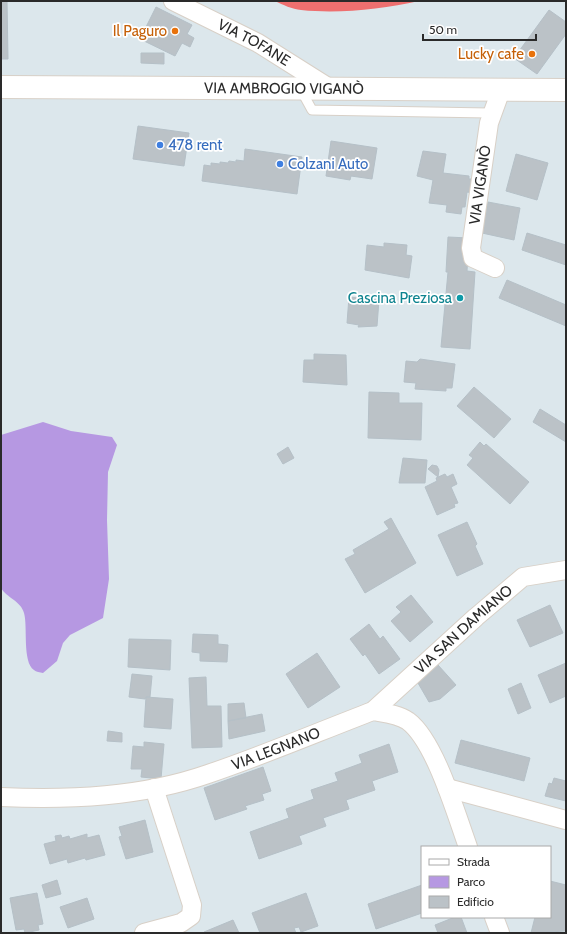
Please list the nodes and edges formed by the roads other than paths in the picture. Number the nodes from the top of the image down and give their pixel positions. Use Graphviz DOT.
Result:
graph roads {
  1 [pos="173,1"];
  2 [pos="1,87"];
  3 [pos="300,89"];
  4 [pos="331,89"];
  5 [pos="502,90"];
  6 [pos="566,90"];
  7 [pos="496,268"];
  8 [pos="566,570"];
  9 [pos="373,711"];
  10 [pos="154,788"];
  11 [pos="447,788"];
  12 [pos="1,797"];
  13 [pos="566,820"];
  14 [pos="468,846"];
  15 [pos="494,918"];
  16 [pos="144,933"];
  17 [pos="500,933"];
  1 -- 4 [label="street, VIA TOFANE"];
  2 -- 3 [label="main road, VIA AMBROGIO VIGANÒ"];
  3 -- 4 [label="main road, VIA AMBROGIO VIGANÒ"];
  3 -- 5 [label="lane"];
  4 -- 5 [label="main road, VIA AMBROGIO VIGANÒ"];
  5 -- 6 [label="main road, VIA AMBROGIO VIGANÒ"];
  5 -- 7 [label="street, VIA VIGANÒ"];
  8 -- 9 [label="street, VIA SAN DAMIANO"];
  9 -- 10 [label="street, VIA LEGNANO"];
  9 -- 11 [label="street"];
  10 -- 12 [label="street, VIA LEGNANO"];
  10 -- 16 [label="street"];
  11 -- 13 [label="street"];
  11 -- 14 [label="street"];
  15 -- 17 [label="street"];
}
